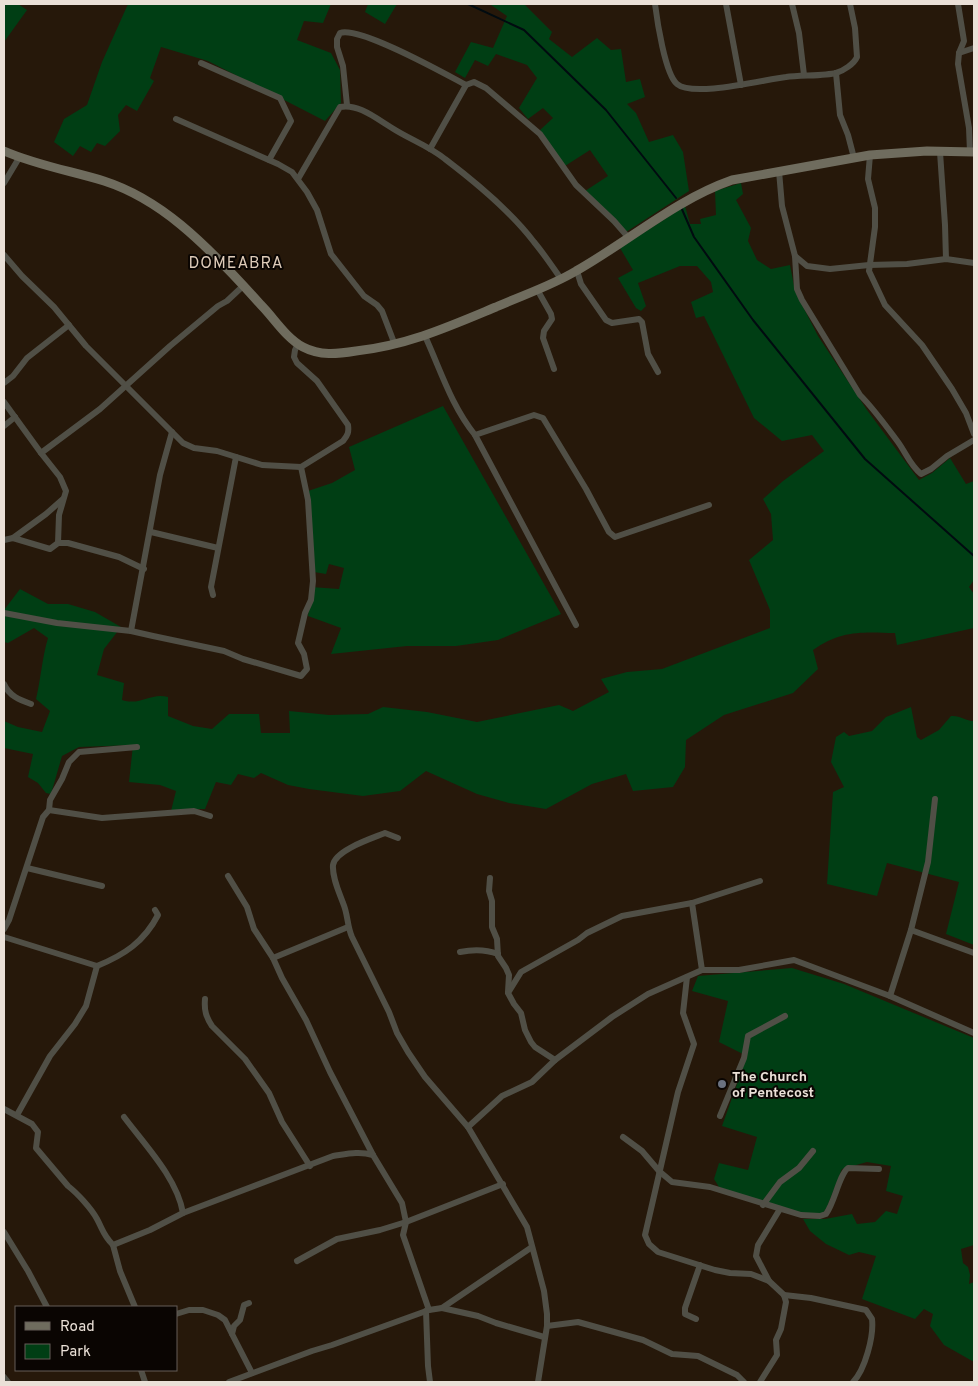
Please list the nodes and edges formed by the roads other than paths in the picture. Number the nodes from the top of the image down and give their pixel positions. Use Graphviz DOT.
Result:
graph roads {
  1 [pos="655,4"];
  2 [pos="726,4"];
  3 [pos="792,4"];
  4 [pos="850,4"];
  5 [pos="958,4"];
  6 [pos="974,48"];
  7 [pos="959,53"];
  8 [pos="201,63"];
  9 [pos="836,73"];
  10 [pos="804,75"];
  11 [pos="466,85"];
  12 [pos="741,86"];
  13 [pos="347,105"];
  14 [pos="176,119"];
  15 [pos="430,149"];
  16 [pos="4,151"];
  17 [pos="940,152"];
  18 [pos="972,152"];
  19 [pos="870,155"];
  20 [pos="19,158"];
  21 [pos="854,158"];
  22 [pos="269,160"];
  23 [pos="778,171"];
  24 [pos="298,179"];
  25 [pos="4,184"];
  26 [pos="628,237"];
  27 [pos="4,255"];
  28 [pos="795,256"];
  29 [pos="946,259"];
  30 [pos="974,263"];
  31 [pos="869,265"];
  32 [pos="577,271"];
  33 [pos="561,279"];
  34 [pos="243,286"];
  35 [pos="538,291"];
  36 [pos="69,325"];
  37 [pos="425,336"];
  38 [pos="298,344"];
  39 [pos="395,345"];
  40 [pos="554,370"];
  41 [pos="658,372"];
  42 [pos="4,383"];
  43 [pos="125,386"];
  44 [pos="4,402"];
  45 [pos="15,417"];
  46 [pos="4,426"];
  47 [pos="172,432"];
  48 [pos="974,434"];
  49 [pos="476,435"];
  50 [pos="974,440"];
  51 [pos="41,453"];
  52 [pos="236,457"];
  53 [pos="301,466"];
  54 [pos="63,498"];
  55 [pos="709,505"];
  56 [pos="150,532"];
  57 [pos="13,538"];
  58 [pos="4,539"];
  59 [pos="58,543"];
  60 [pos="218,548"];
  61 [pos="144,569"];
  62 [pos="213,595"];
  63 [pos="4,613"];
  64 [pos="576,625"];
  65 [pos="131,631"];
  66 [pos="4,684"];
  67 [pos="31,704"];
  68 [pos="137,747"];
  69 [pos="935,799"];
  70 [pos="49,810"];
  71 [pos="210,816"];
  72 [pos="398,838"];
  73 [pos="27,868"];
  74 [pos="228,876"];
  75 [pos="490,878"];
  76 [pos="760,881"];
  77 [pos="102,886"];
  78 [pos="692,902"];
  79 [pos="155,910"];
  80 [pos="348,927"];
  81 [pos="4,929"];
  82 [pos="911,930"];
  83 [pos="4,938"];
  84 [pos="460,952"];
  85 [pos="974,953"];
  86 [pos="498,954"];
  87 [pos="273,958"];
  88 [pos="97,966"];
  89 [pos="702,970"];
  90 [pos="687,978"];
  91 [pos="508,993"];
  92 [pos="890,996"];
  93 [pos="205,999"];
  94 [pos="785,1016"];
  95 [pos="974,1033"];
  96 [pos="555,1060"];
  97 [pos="4,1109"];
  98 [pos="17,1115"];
  99 [pos="720,1116"];
  100 [pos="124,1117"];
  101 [pos="468,1126"];
  102 [pos="623,1137"];
  103 [pos="812,1151"];
  104 [pos="373,1155"];
  105 [pos="310,1166"];
  106 [pos="879,1169"];
  107 [pos="659,1171"];
  108 [pos="503,1184"];
  109 [pos="763,1205"];
  110 [pos="780,1210"];
  111 [pos="184,1213"];
  112 [pos="406,1222"];
  113 [pos="4,1232"];
  114 [pos="113,1245"];
  115 [pos="532,1247"];
  116 [pos="297,1261"];
  117 [pos="700,1265"];
  118 [pos="769,1281"];
  119 [pos="784,1295"];
  120 [pos="249,1303"];
  121 [pos="46,1306"];
  122 [pos="135,1306"];
  123 [pos="442,1308"];
  124 [pos="428,1311"];
  125 [pos="178,1313"];
  126 [pos="696,1319"];
  127 [pos="547,1326"];
  128 [pos="232,1334"];
  129 [pos="544,1337"];
  130 [pos="252,1373"];
  131 [pos="4,1377"];
  132 [pos="855,1381"];
  133 [pos="8,1382"];
  134 [pos="229,1382"];
  135 [pos="430,1382"];
  136 [pos="538,1382"];
  137 [pos="744,1382"];
  138 [pos="760,1382"];
  1 -- 12 [label="street"];
  2 -- 12 [label="street"];
  3 -- 10 [label="street"];
  4 -- 9 [label="street"];
  5 -- 7 [label="street"];
  6 -- 7 [label="street"];
  7 -- 18 [label="street"];
  8 -- 22 [label="street"];
  9 -- 10 [label="street"];
  9 -- 21 [label="street"];
  10 -- 12 [label="street"];
  11 -- 13 [label="street"];
  11 -- 15 [label="street"];
  11 -- 26 [label="street"];
  13 -- 15 [label="street"];
  13 -- 24 [label="street"];
  14 -- 22 [label="street"];
  15 -- 33 [label="street"];
  16 -- 20 [label="street"];
  17 -- 18 [label="street"];
  17 -- 19 [label="street"];
  17 -- 29 [label="street"];
  19 -- 21 [label="street"];
  19 -- 31 [label="street"];
  20 -- 25 [label="street"];
  20 -- 34 [label="street"];
  21 -- 23 [label="street"];
  22 -- 24 [label="street"];
  23 -- 26 [label="street"];
  23 -- 28 [label="street"];
  24 -- 39 [label="street"];
  26 -- 32 [label="street"];
  27 -- 36 [label="street"];
  28 -- 31 [label="street"];
  28 -- 50 [label="street"];
  29 -- 30 [label="street"];
  29 -- 31 [label="street"];
  31 -- 48 [label="street"];
  32 -- 33 [label="street"];
  32 -- 41 [label="street"];
  33 -- 35 [label="street"];
  34 -- 38 [label="street"];
  34 -- 43 [label="street"];
  35 -- 37 [label="street"];
  35 -- 40 [label="street"];
  36 -- 42 [label="street"];
  36 -- 43 [label="street"];
  37 -- 39 [label="street"];
  37 -- 49 [label="street"];
  38 -- 39 [label="street"];
  38 -- 53 [label="street"];
  43 -- 47 [label="street"];
  43 -- 51 [label="street"];
  44 -- 45 [label="street"];
  45 -- 46 [label="street"];
  45 -- 51 [label="street"];
  47 -- 52 [label="street"];
  47 -- 56 [label="street"];
  49 -- 55 [label="street"];
  49 -- 64 [label="street"];
  51 -- 54 [label="street"];
  52 -- 53 [label="street"];
  52 -- 60 [label="street"];
  53 -- 65 [label="street"];
  54 -- 57 [label="street"];
  54 -- 59 [label="street"];
  56 -- 60 [label="street"];
  56 -- 61 [label="street"];
  57 -- 58 [label="street"];
  57 -- 59 [label="street"];
  59 -- 61 [label="street"];
  60 -- 62 [label="street"];
  61 -- 65 [label="street"];
  63 -- 65 [label="street"];
  66 -- 67 [label="street"];
  68 -- 70 [label="street"];
  69 -- 82 [label="street"];
  70 -- 71 [label="street"];
  70 -- 73 [label="street"];
  72 -- 80 [label="street"];
  73 -- 77 [label="street"];
  73 -- 81 [label="street"];
  74 -- 87 [label="street"];
  75 -- 86 [label="street"];
  76 -- 78 [label="street"];
  78 -- 89 [label="street"];
  78 -- 91 [label="street"];
  79 -- 88 [label="street"];
  80 -- 87 [label="street"];
  80 -- 101 [label="street"];
  82 -- 85 [label="street"];
  82 -- 92 [label="street"];
  83 -- 88 [label="street"];
  84 -- 86 [label="street"];
  86 -- 91 [label="street"];
  87 -- 104 [label="street"];
  88 -- 98 [label="street"];
  89 -- 90 [label="street"];
  89 -- 92 [label="street"];
  90 -- 96 [label="street"];
  90 -- 107 [label="street"];
  91 -- 96 [label="street"];
  92 -- 95 [label="street"];
  93 -- 105 [label="street"];
  94 -- 99 [label="street"];
  96 -- 101 [label="street"];
  97 -- 98 [label="street"];
  98 -- 114 [label="street"];
  100 -- 111 [label="street"];
  101 -- 108 [label="street"];
  102 -- 107 [label="street"];
  103 -- 109 [label="street"];
  104 -- 105 [label="street"];
  104 -- 112 [label="street"];
  105 -- 111 [label="street"];
  106 -- 110 [label="street"];
  107 -- 109 [label="street"];
  107 -- 117 [label="street"];
  108 -- 112 [label="street"];
  108 -- 115 [label="street"];
  109 -- 110 [label="street"];
  110 -- 118 [label="street"];
  111 -- 114 [label="street"];
  112 -- 116 [label="street"];
  112 -- 124 [label="street"];
  113 -- 121 [label="street"];
  114 -- 122 [label="street"];
  115 -- 123 [label="street"];
  115 -- 127 [label="street"];
  117 -- 118 [label="street"];
  117 -- 126 [label="street"];
  118 -- 119 [label="street"];
  119 -- 132 [label="street"];
  119 -- 138 [label="street"];
  120 -- 128 [label="street"];
  123 -- 124 [label="street"];
  123 -- 129 [label="street"];
  124 -- 130 [label="street"];
  124 -- 135 [label="street"];
  125 -- 128 [label="street"];
  127 -- 129 [label="street"];
  127 -- 137 [label="street"];
  128 -- 130 [label="street"];
  129 -- 136 [label="street"];
  130 -- 134 [label="street"];
  131 -- 133 [label="street"];
}
